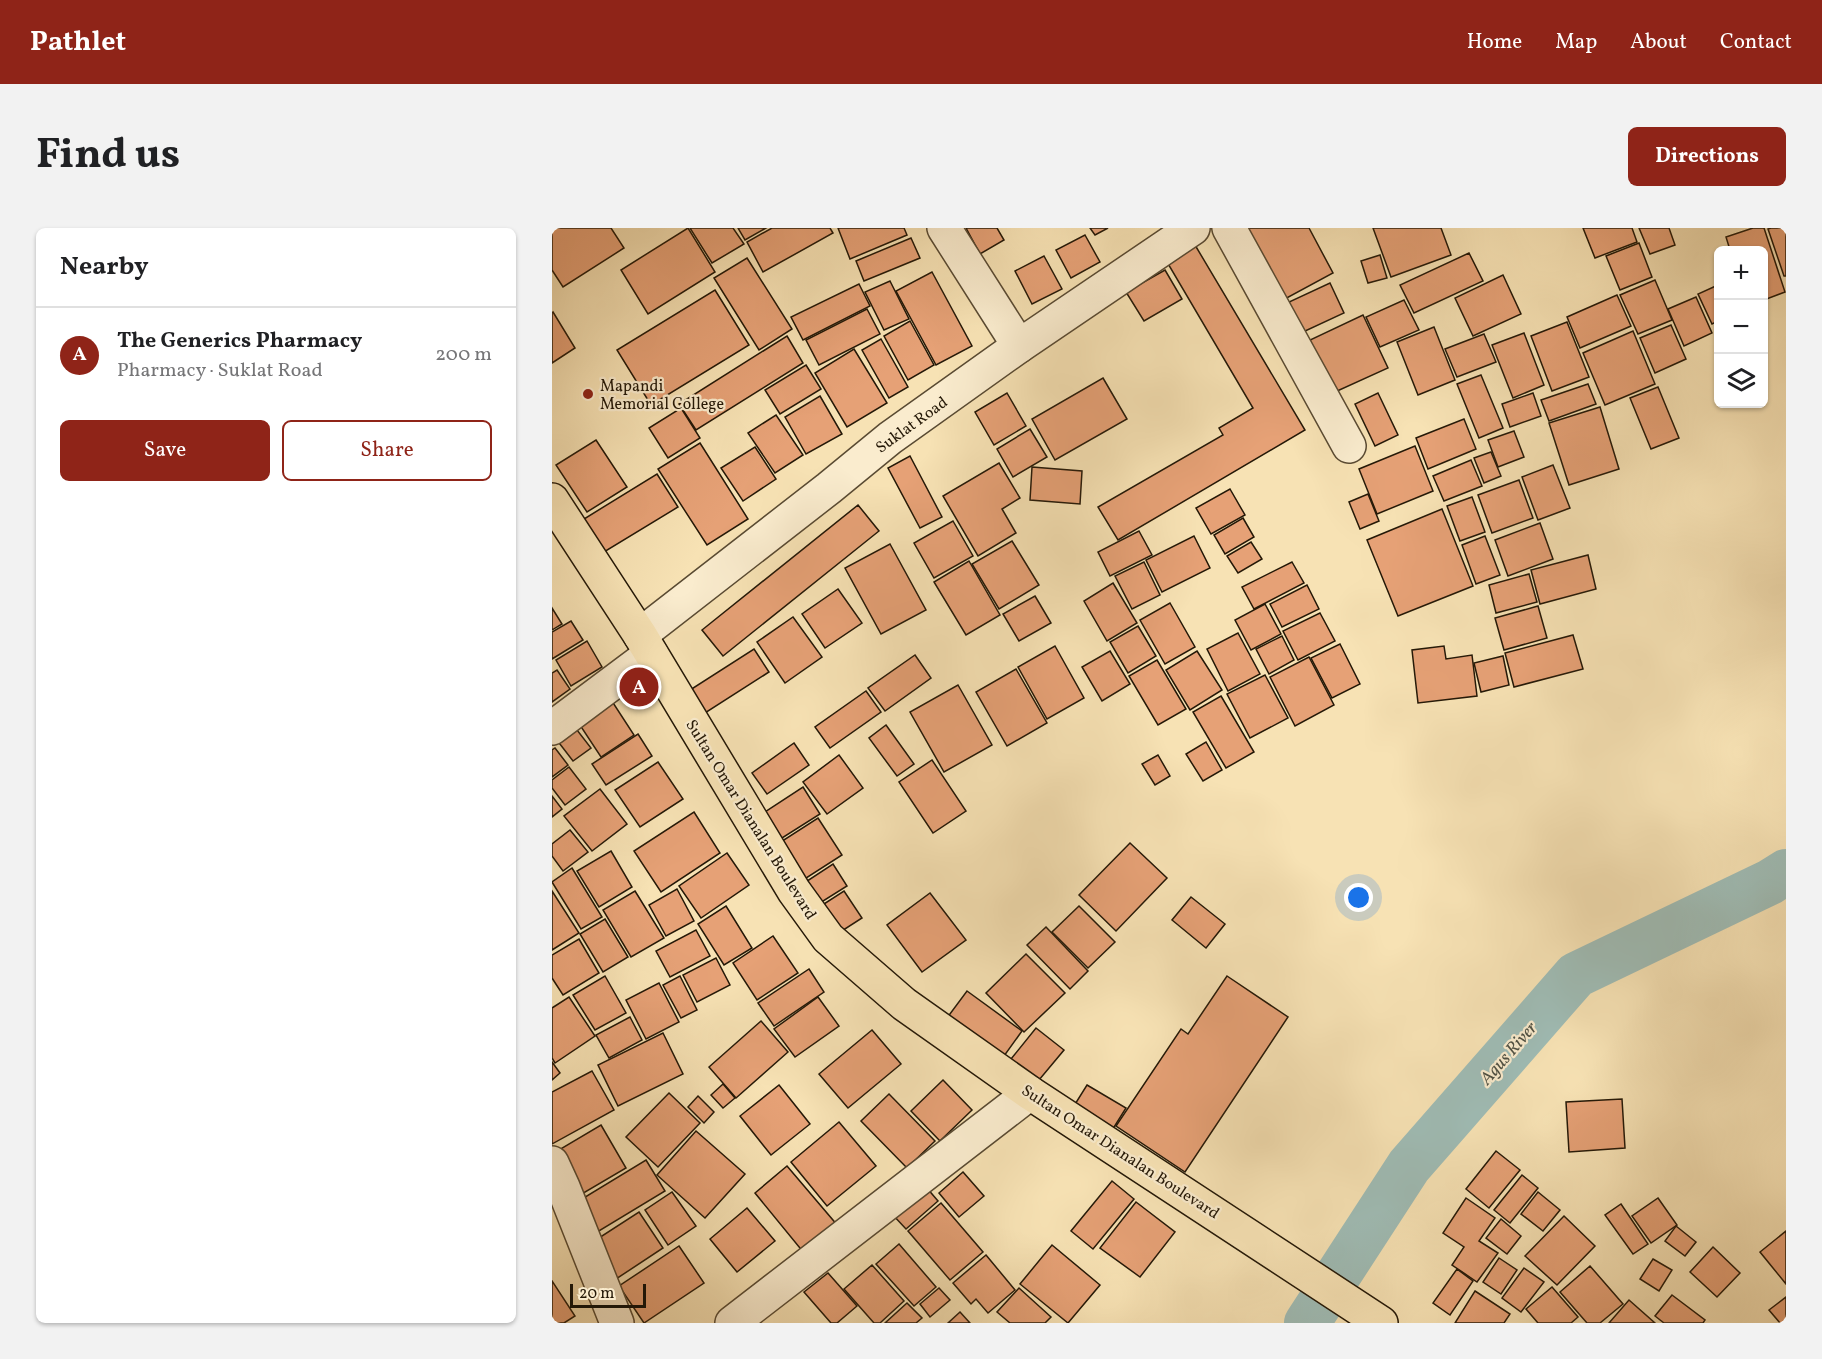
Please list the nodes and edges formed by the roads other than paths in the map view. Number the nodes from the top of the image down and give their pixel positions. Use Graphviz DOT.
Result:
graph roads {
  1 [pos="944,228"];
  2 [pos="1193,228"];
  3 [pos="1229,228"];
  4 [pos="1019,346"];
  5 [pos="1349,446"];
  6 [pos="552,500"];
  7 [pos="645,645"];
  8 [pos="552,728"];
  9 [pos="1030,1093"];
  10 [pos="552,1163"];
  11 [pos="617,1323"];
  12 [pos="732,1323"];
  13 [pos="1381,1323"];
  1 -- 4 [label="street"];
  2 -- 4 [label="street, Suklat Road"];
  3 -- 5 [label="street"];
  4 -- 7 [label="street, Suklat Road"];
  6 -- 7 [label="main road, Sultan Omar Dianalan Boulevard"];
  7 -- 8 [label="street, Suklat Road"];
  7 -- 9 [label="main road, Sultan Omar Dianalan Boulevard"];
  9 -- 12 [label="street"];
  9 -- 13 [label="main road, Sultan Omar Dianalan Boulevard"];
  10 -- 11 [label="street"];
}
